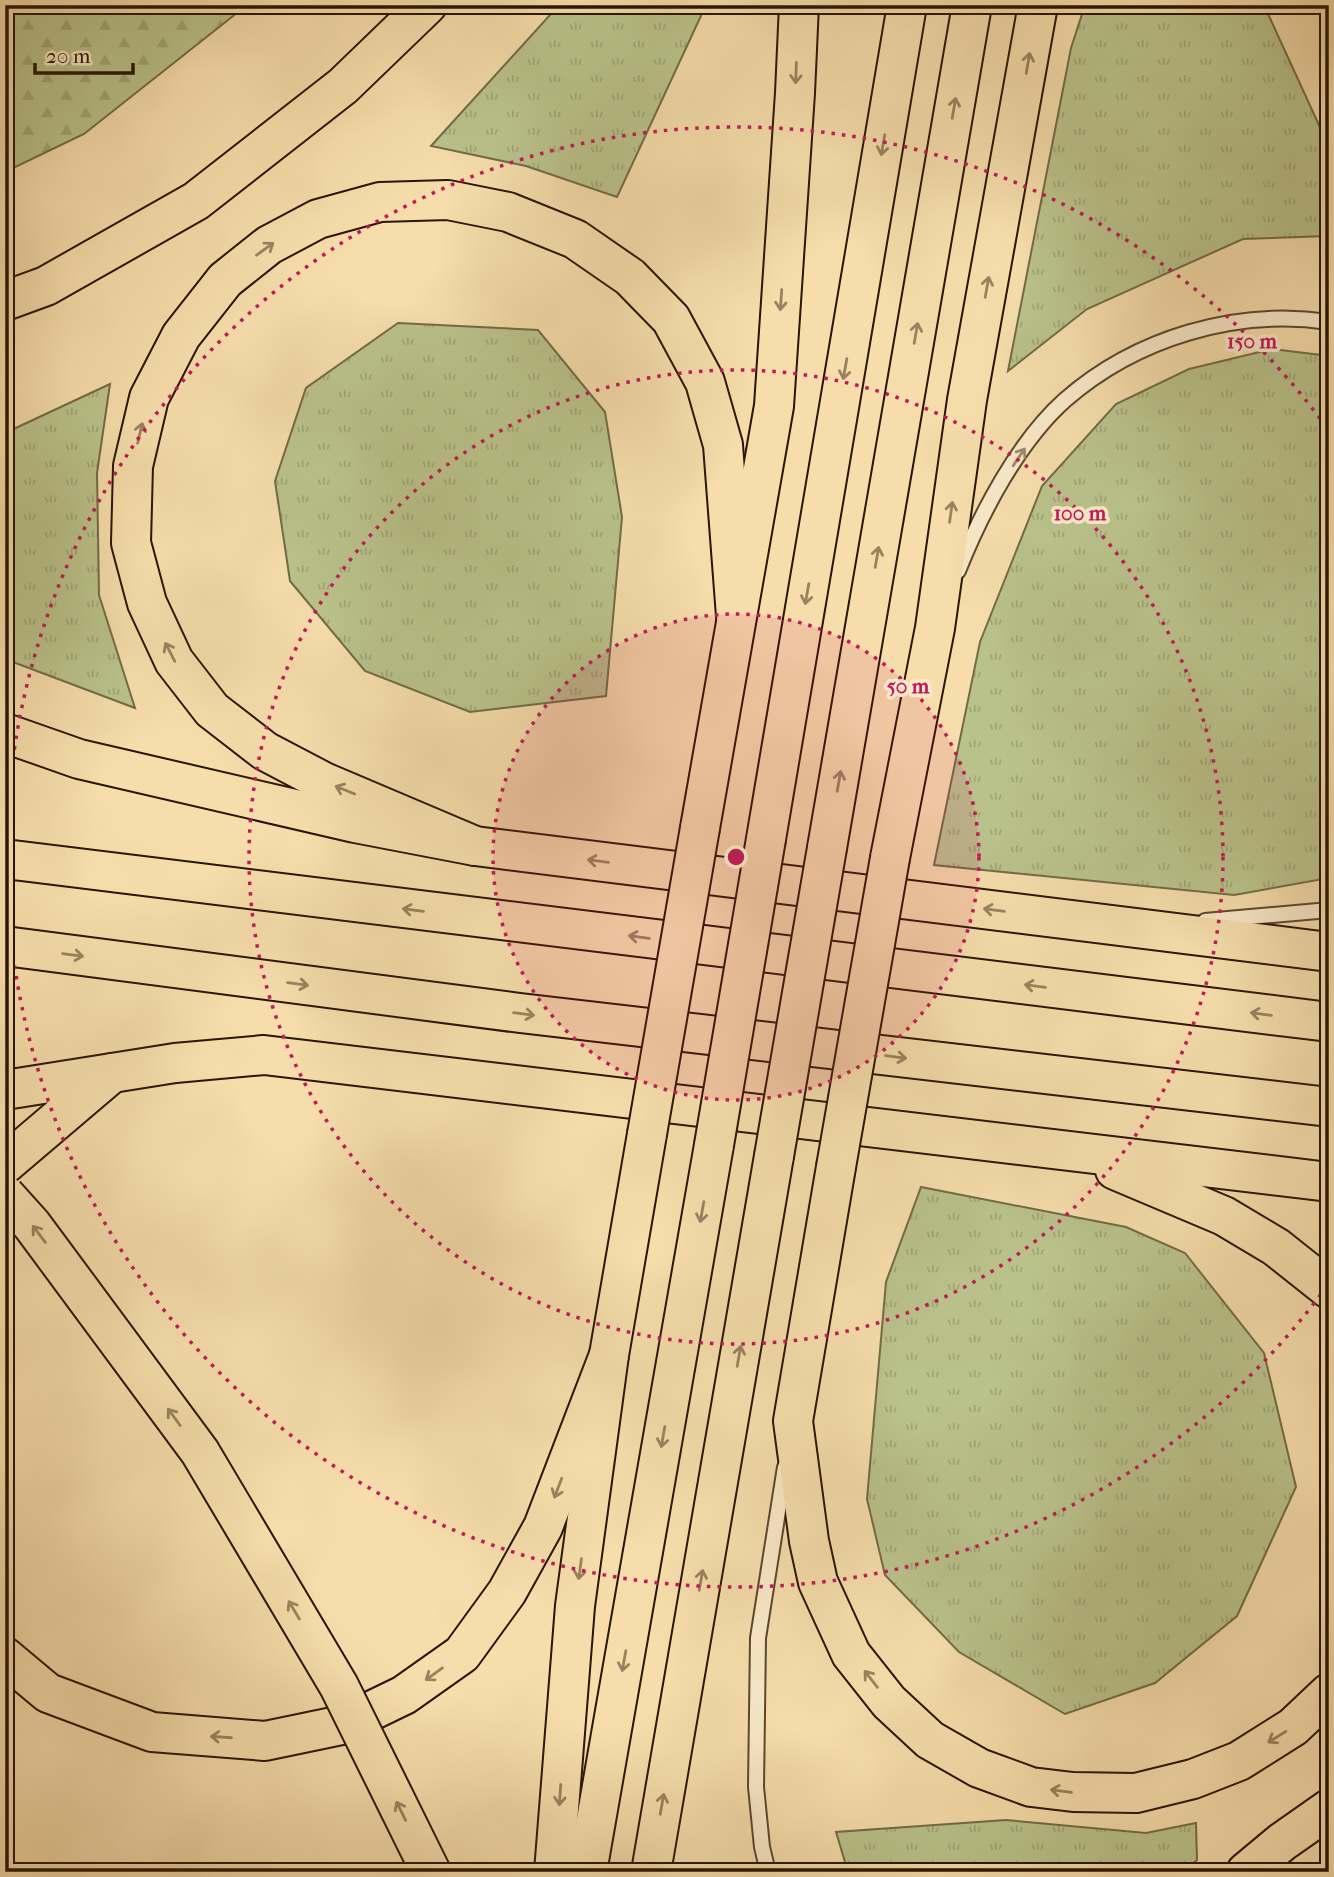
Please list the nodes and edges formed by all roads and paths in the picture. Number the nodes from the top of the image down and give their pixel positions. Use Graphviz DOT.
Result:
graph roads {
  1 [pos="427,5"];
  2 [pos="799,5"];
  3 [pos="907,5"];
  4 [pos="972,5"];
  5 [pos="1038,5"];
  6 [pos="5,301"];
  7 [pos="1329,323"];
  8 [pos="736,616"];
  9 [pos="935,628"];
  10 [pos="5,733"];
  11 [pos="475,846"];
  12 [pos="5,859"];
  13 [pos="1329,911"];
  14 [pos="1135,927"];
  15 [pos="5,946"];
  16 [pos="1329,951"];
  17 [pos="1329,1022"];
  18 [pos="112,1073"];
  19 [pos="5,1090"];
  20 [pos="1329,1107"];
  21 [pos="1074,1153"];
  22 [pos="5,1164"];
  23 [pos="1329,1182"];
  24 [pos="5,1195"];
  25 [pos="1329,1289"];
  26 [pos="609,1355"];
  27 [pos="793,1421"];
  28 [pos="5,1657"];
  29 [pos="1329,1693"];
  30 [pos="1329,1809"];
  31 [pos="431,1872"];
  32 [pos="554,1872"];
  33 [pos="587,1872"];
  34 [pos="651,1872"];
  35 [pos="768,1872"];
  36 [pos="1246,1872"];
  1 -- 6 [label="highway"];
  2 -- 8 [label="highway, one-way"];
  3 -- 33 [label="highway, one-way, bridge"];
  34 -- 4 [label="highway, one-way, bridge"];
  9 -- 5 [label="highway, one-way"];
  9 -- 7 [label="lane, one-way"];
  11 -- 8 [label="highway, one-way"];
  8 -- 26 [label="highway, bridge"];
  9 -- 27 [label="highway, bridge"];
  10 -- 11 [label="highway"];
  14 -- 11 [label="highway, one-way"];
  17 -- 12 [label="highway, one-way"];
  13 -- 14 [label="lane"];
  14 -- 16 [label="highway"];
  15 -- 20 [label="highway, one-way"];
  18 -- 19 [label="highway"];
  18 -- 21 [label="highway"];
  18 -- 22 [label="highway"];
  21 -- 23 [label="highway"];
  21 -- 25 [label="highway"];
  31 -- 24 [label="highway, one-way, bridge"];
  26 -- 28 [label="highway, one-way"];
  26 -- 32 [label="highway, one-way"];
  29 -- 27 [label="highway, one-way"];
  27 -- 35 [label="lane"];
  30 -- 36 [label="highway"];
}
